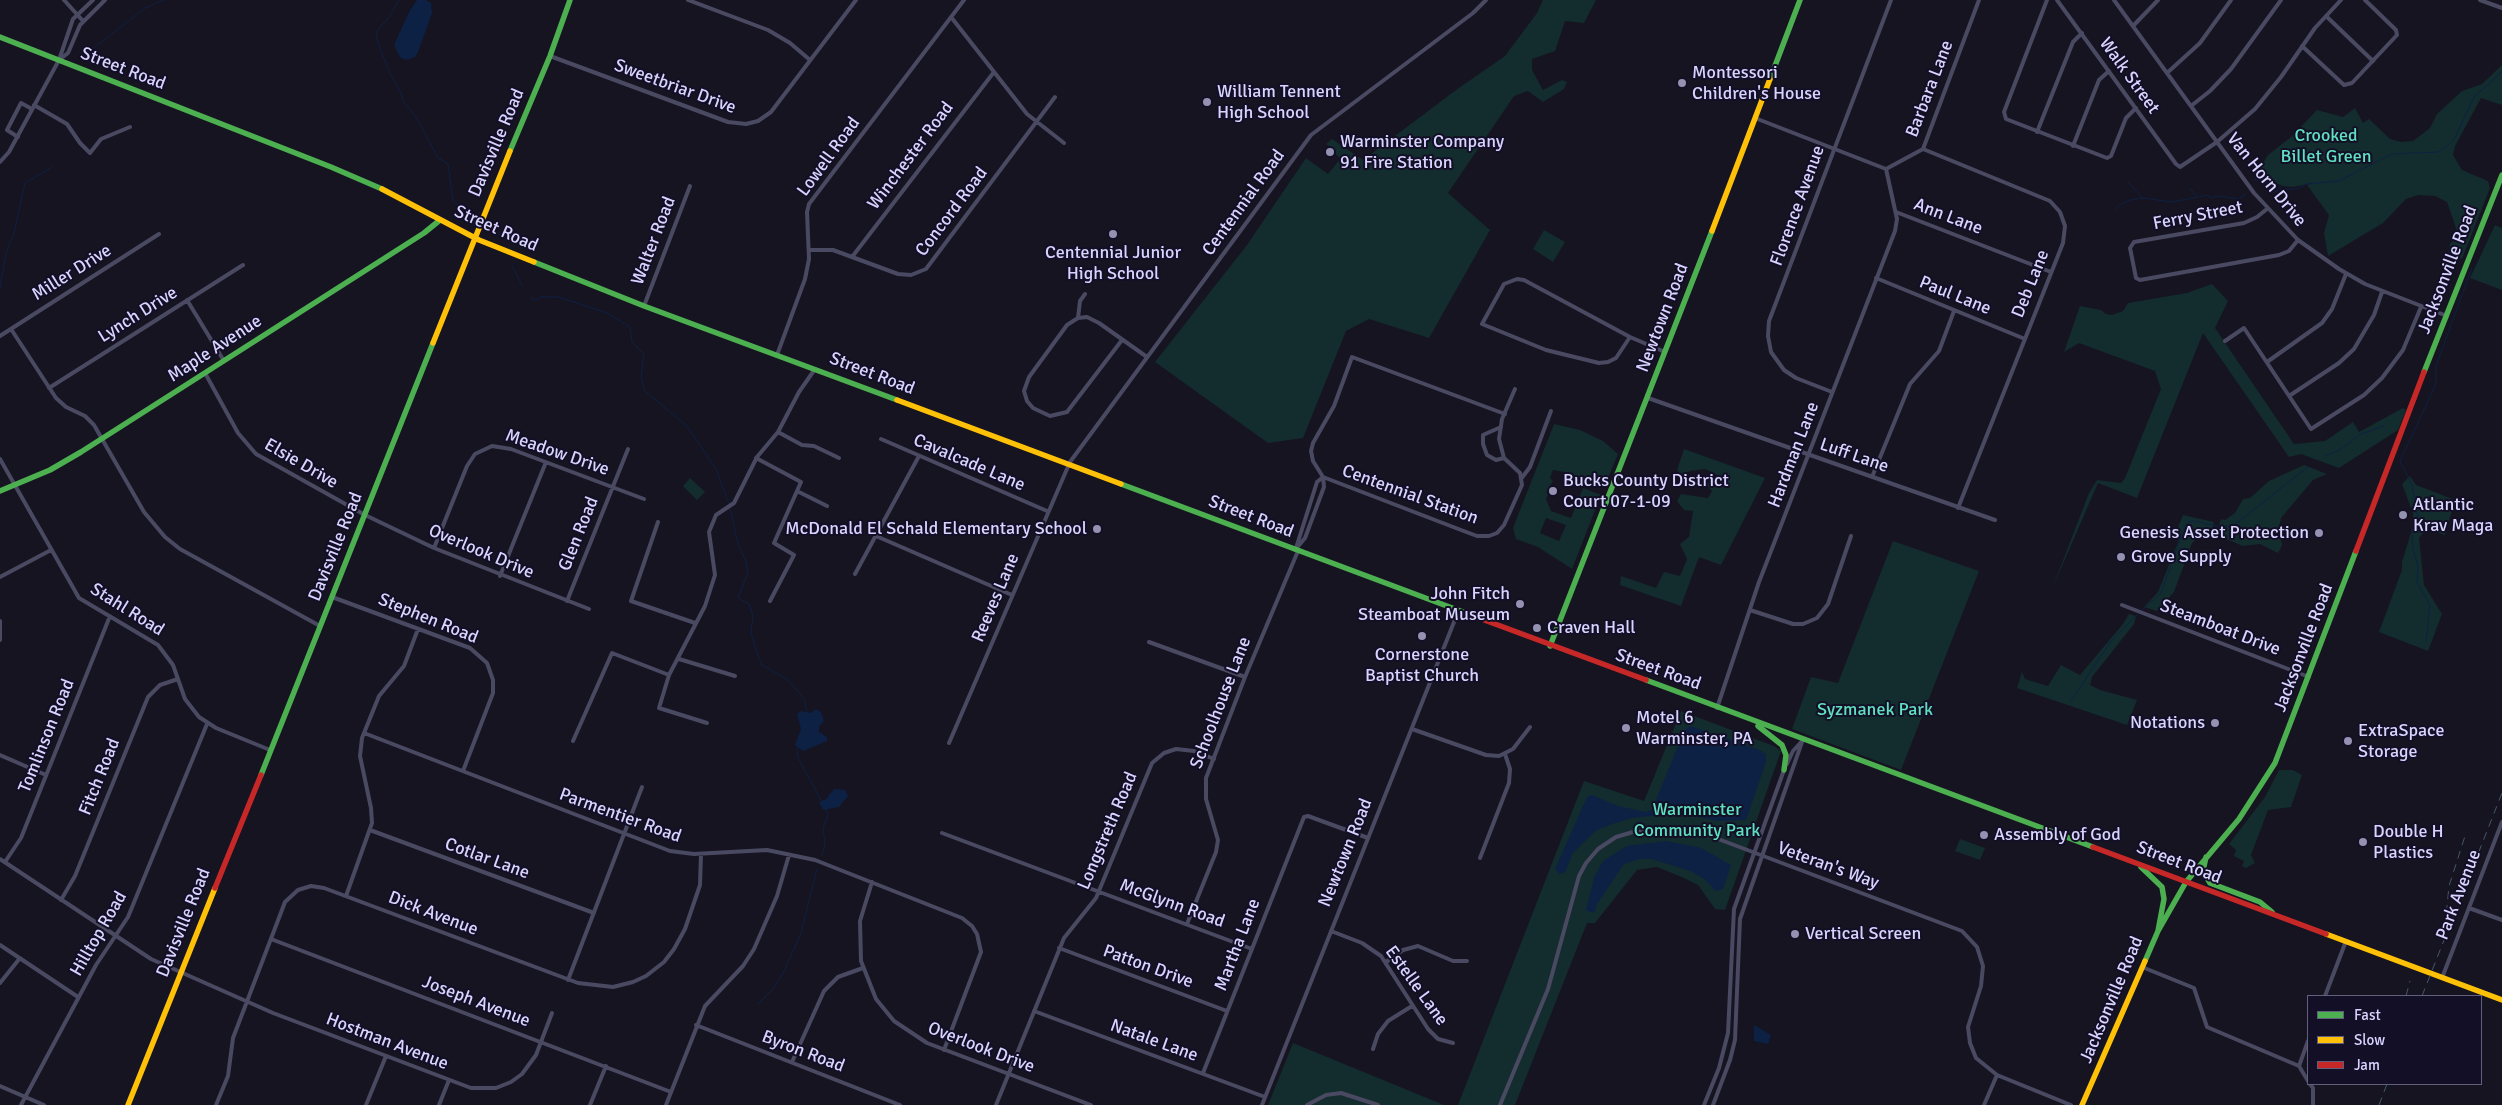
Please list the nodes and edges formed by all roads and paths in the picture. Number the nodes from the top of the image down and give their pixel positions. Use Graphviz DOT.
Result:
graph roads {
  1 [pos="64,0"];
  2 [pos="94,0"];
  3 [pos="105,0"];
  4 [pos="570,0"];
  5 [pos="688,0"];
  6 [pos="856,0"];
  7 [pos="964,0"];
  8 [pos="1486,0"];
  9 [pos="1800,0"];
  10 [pos="1891,0"];
  11 [pos="1979,0"];
  12 [pos="2047,0"];
  13 [pos="2057,0"];
  14 [pos="2114,0"];
  15 [pos="2158,0"];
  16 [pos="2231,0"];
  17 [pos="2281,0"];
  18 [pos="2341,0"];
  19 [pos="2365,0"];
  20 [pos="2480,0"];
  21 [pos="2502,8"];
  22 [pos="77,15"];
  23 [pos="2326,16"];
  24 [pos="951,17"];
  25 [pos="83,21"];
  26 [pos="2133,26"];
  27 [pos="2082,33"];
  28 [pos="0,37"];
  29 [pos="2302,46"];
  30 [pos="550,56"];
  31 [pos="58,60"];
  32 [pos="810,60"];
  33 [pos="2373,61"];
  34 [pos="2109,71"];
  35 [pos="994,72"];
  36 [pos="2167,73"];
  37 [pos="1055,96"];
  38 [pos="2191,106"];
  39 [pos="33,107"];
  40 [pos="2136,108"];
  41 [pos="1755,118"];
  42 [pos="1036,122"];
  43 [pos="130,127"];
  44 [pos="2037,132"];
  45 [pos="18,136"];
  46 [pos="2217,142"];
  47 [pos="1064,143"];
  48 [pos="2073,146"];
  49 [pos="1834,148"];
  50 [pos="1923,148"];
  51 [pos="0,162"];
  52 [pos="1886,168"];
  53 [pos="2502,175"];
  54 [pos="690,186"];
  55 [pos="2267,209"];
  56 [pos="1896,212"];
  57 [pos="440,220"];
  58 [pos="159,234"];
  59 [pos="474,238"];
  60 [pos="2298,240"];
  61 [pos="809,250"];
  62 [pos="852,257"];
  63 [pos="243,265"];
  64 [pos="2051,272"];
  65 [pos="2346,274"];
  66 [pos="1876,278"];
  67 [pos="2382,292"];
  68 [pos="1085,294"];
  69 [pos="187,300"];
  70 [pos="644,306"];
  71 [pos="2421,307"];
  72 [pos="1954,311"];
  73 [pos="2447,316"];
  74 [pos="1078,318"];
  75 [pos="11,329"];
  76 [pos="0,336"];
  77 [pos="1630,338"];
  78 [pos="2024,339"];
  79 [pos="1122,340"];
  80 [pos="2225,341"];
  81 [pos="1665,352"];
  82 [pos="777,355"];
  83 [pos="1147,357"];
  84 [pos="224,361"];
  85 [pos="2266,362"];
  86 [pos="816,369"];
  87 [pos="205,373"];
  88 [pos="49,388"];
  89 [pos="1515,388"];
  90 [pos="1832,392"];
  91 [pos="2289,396"];
  92 [pos="1648,398"];
  93 [pos="1551,411"];
  94 [pos="1504,414"];
  95 [pos="1501,427"];
  96 [pos="778,432"];
  97 [pos="102,438"];
  98 [pos="881,439"];
  99 [pos="628,449"];
  100 [pos="1808,454"];
  101 [pos="918,456"];
  102 [pos="0,458"];
  103 [pos="756,458"];
  104 [pos="839,458"];
  105 [pos="1504,458"];
  106 [pos="546,462"];
  107 [pos="1068,465"];
  108 [pos="1323,477"];
  109 [pos="1872,477"];
  110 [pos="1521,479"];
  111 [pos="14,485"];
  112 [pos="613,486"];
  113 [pos="0,491"];
  114 [pos="797,491"];
  115 [pos="644,498"];
  116 [pos="827,506"];
  117 [pos="1958,508"];
  118 [pos="1047,512"];
  119 [pos="365,515"];
  120 [pos="1995,520"];
  121 [pos="658,522"];
  122 [pos="876,536"];
  123 [pos="1851,536"];
  124 [pos="434,548"];
  125 [pos="51,550"];
  126 [pos="1297,550"];
  127 [pos="855,574"];
  128 [pos="500,576"];
  129 [pos="0,577"];
  130 [pos="1012,595"];
  131 [pos="332,597"];
  132 [pos="567,601"];
  133 [pos="770,601"];
  134 [pos="2122,605"];
  135 [pos="589,609"];
  136 [pos="1750,610"];
  137 [pos="1458,612"];
  138 [pos="110,616"];
  139 [pos="0,621"];
  140 [pos="695,623"];
  141 [pos="320,626"];
  142 [pos="418,629"];
  143 [pos="0,640"];
  144 [pos="1149,642"];
  145 [pos="1550,646"];
  146 [pos="679,659"];
  147 [pos="669,675"];
  148 [pos="735,676"];
  149 [pos="1245,677"];
  150 [pos="2309,677"];
  151 [pos="178,679"];
  152 [pos="1717,708"];
  153 [pos="1749,720"];
  154 [pos="707,723"];
  155 [pos="208,724"];
  156 [pos="1530,727"];
  157 [pos="1412,729"];
  158 [pos="364,733"];
  159 [pos="1803,740"];
  160 [pos="573,741"];
  161 [pos="950,743"];
  162 [pos="270,750"];
  163 [pos="1505,754"];
  164 [pos="0,755"];
  165 [pos="1214,759"];
  166 [pos="1784,770"];
  167 [pos="463,771"];
  168 [pos="46,775"];
  169 [pos="642,786"];
  170 [pos="2502,822"];
  171 [pos="370,830"];
  172 [pos="624,833"];
  173 [pos="942,833"];
  174 [pos="1368,838"];
  175 [pos="2496,839"];
  176 [pos="2502,841"];
  177 [pos="701,854"];
  178 [pos="1754,854"];
  179 [pos="789,855"];
  180 [pos="1764,857"];
  181 [pos="2206,857"];
  182 [pos="1480,858"];
  183 [pos="0,859"];
  184 [pos="5,862"];
  185 [pos="2136,863"];
  186 [pos="872,882"];
  187 [pos="2186,882"];
  188 [pos="1099,892"];
  189 [pos="346,896"];
  190 [pos="60,900"];
  191 [pos="2469,908"];
  192 [pos="594,913"];
  193 [pos="2277,915"];
  194 [pos="2502,920"];
  195 [pos="1187,924"];
  196 [pos="1331,931"];
  197 [pos="2158,931"];
  198 [pos="115,936"];
  199 [pos="271,939"];
  200 [pos="2346,941"];
  201 [pos="0,945"];
  202 [pos="1059,948"];
  203 [pos="1252,949"];
  204 [pos="20,958"];
  205 [pos="1467,961"];
  206 [pos="1386,962"];
  207 [pos="2142,966"];
  208 [pos="863,968"];
  209 [pos="181,971"];
  210 [pos="2442,978"];
  211 [pos="568,980"];
  212 [pos="0,983"];
  213 [pos="2325,995"];
  214 [pos="78,997"];
  215 [pos="2502,1000"];
  216 [pos="247,1002"];
  217 [pos="1412,1006"];
  218 [pos="1227,1010"];
  219 [pos="1034,1011"];
  220 [pos="552,1013"];
  221 [pos="696,1025"];
  222 [pos="541,1042"];
  223 [pos="1453,1044"];
  224 [pos="2307,1044"];
  225 [pos="1373,1049"];
  226 [pos="944,1050"];
  227 [pos="386,1056"];
  228 [pos="792,1062"];
  229 [pos="606,1066"];
  230 [pos="2299,1066"];
  231 [pos="1008,1074"];
  232 [pos="1203,1074"];
  233 [pos="1997,1075"];
  234 [pos="2307,1079"];
  235 [pos="449,1080"];
  236 [pos="2311,1085"];
  237 [pos="0,1086"];
  238 [pos="672,1092"];
  239 [pos="24,1096"];
  240 [pos="1265,1097"];
  241 [pos="20,1105"];
  242 [pos="44,1105"];
  243 [pos="128,1105"];
  244 [pos="216,1105"];
  245 [pos="366,1105"];
  246 [pos="439,1105"];
  247 [pos="590,1105"];
  248 [pos="666,1105"];
  249 [pos="900,1105"];
  250 [pos="996,1105"];
  251 [pos="1091,1105"];
  252 [pos="1262,1105"];
  253 [pos="1307,1105"];
  254 [pos="1378,1105"];
  255 [pos="1500,1105"];
  256 [pos="1704,1105"];
  257 [pos="1713,1105"];
  258 [pos="1984,1105"];
  259 [pos="2071,1105"];
  260 [pos="2082,1105"];
  261 [pos="2313,1105"];
  1 -- 22 [label="street"];
  2 -- 22 [label="street"];
  3 -- 25 [label="street"];
  4 -- 30 [label="main road, Davisville Road"];
  5 -- 32 [label="street"];
  6 -- 32 [label="street, Sweetbriar Drive"];
  7 -- 24 [label="street, Lowell Road"];
  8 -- 83 [label="street, Centennial Road"];
  9 -- 41 [label="main road, Newtown Road"];
  10 -- 49 [label="street, Florence Avenue"];
  11 -- 50 [label="street, Barbara Lane"];
  12 -- 44 [label="street"];
  13 -- 27 [label="street, Walk Street"];
  14 -- 26 [label="street, Van Horn Drive"];
  15 -- 26 [label="street"];
  16 -- 36 [label="street"];
  17 -- 38 [label="street"];
  18 -- 23 [label="street"];
  19 -- 33 [label="street"];
  20 -- 21 [label="street"];
  22 -- 25 [label="street"];
  22 -- 31 [label="street"];
  23 -- 29 [label="street"];
  23 -- 33 [label="street"];
  24 -- 35 [label="street"];
  24 -- 61 [label="street, Lowell Road"];
  25 -- 31 [label="street"];
  26 -- 36 [label="street, Van Horn Drive"];
  27 -- 34 [label="street, Walk Street"];
  27 -- 44 [label="street"];
  28 -- 31 [label="main road, Street Road"];
  29 -- 33 [label="street"];
  29 -- 46 [label="street"];
  30 -- 32 [label="street, Sweetbriar Drive"];
  30 -- 59 [label="main road, Davisville Road"];
  31 -- 39 [label="street"];
  31 -- 57 [label="main road, Street Road"];
  34 -- 40 [label="street, Walk Street"];
  34 -- 48 [label="street"];
  35 -- 42 [label="street"];
  35 -- 62 [label="street, Winchester Road"];
  36 -- 38 [label="street, Van Horn Drive"];
  37 -- 42 [label="street, Concord Road"];
  38 -- 46 [label="street, Van Horn Drive"];
  39 -- 43 [label="street"];
  39 -- 45 [label="street"];
  39 -- 45 [label="street"];
  40 -- 46 [label="street, Walk Street"];
  40 -- 48 [label="street"];
  41 -- 49 [label="street"];
  41 -- 81 [label="main road, Newtown Road"];
  42 -- 47 [label="street"];
  42 -- 62 [label="street, Concord Road"];
  44 -- 48 [label="street"];
  45 -- 51 [label="street"];
  46 -- 55 [label="street, Van Horn Drive"];
  49 -- 52 [label="street"];
  49 -- 90 [label="street, Florence Avenue"];
  50 -- 52 [label="street, Barbara Lane"];
  50 -- 64 [label="street, Deb Lane"];
  52 -- 56 [label="street, Ann Lane"];
  53 -- 73 [label="main road, Jacksonville Road"];
  54 -- 70 [label="street, Walter Road"];
  55 -- 60 [label="street, Van Horn Drive"];
  55 -- 60 [label="street, Ferry Street"];
  56 -- 64 [label="street, Ann Lane"];
  56 -- 66 [label="street, Hardman Lane"];
  57 -- 59 [label="main road, Street Road"];
  57 -- 84 [label="main road, Maple Avenue"];
  58 -- 75 [label="street, Miller Drive"];
  59 -- 70 [label="main road, Street Road"];
  59 -- 119 [label="main road, Davisville Road"];
  60 -- 65 [label="street, Van Horn Drive"];
  61 -- 62 [label="street, Concord Road"];
  61 -- 82 [label="street, Lowell Road"];
  63 -- 69 [label="street, Lynch Drive"];
  64 -- 78 [label="street, Deb Lane"];
  65 -- 67 [label="street, Van Horn Drive"];
  65 -- 85 [label="street"];
  66 -- 72 [label="street, Paul Lane"];
  66 -- 90 [label="street, Hardman Lane"];
  67 -- 71 [label="street, Van Horn Drive"];
  67 -- 91 [label="street"];
  68 -- 74 [label="street"];
  69 -- 84 [label="street"];
  69 -- 88 [label="street, Lynch Drive"];
  70 -- 82 [label="main road, Street Road"];
  71 -- 73 [label="street, Van Horn Drive"];
  71 -- 91 [label="street"];
  72 -- 78 [label="street, Paul Lane"];
  72 -- 109 [label="street"];
  73 -- 150 [label="main road, Jacksonville Road"];
  74 -- 79 [label="street"];
  74 -- 79 [label="street"];
  75 -- 76 [label="street, Miller Drive"];
  75 -- 88 [label="street"];
  77 -- 77 [label="street"];
  77 -- 81 [label="street"];
  78 -- 117 [label="street, Deb Lane"];
  79 -- 83 [label="street"];
  80 -- 85 [label="street"];
  81 -- 92 [label="main road, Newtown Road"];
  82 -- 86 [label="main road, Street Road"];
  83 -- 107 [label="street, Centennial Road"];
  84 -- 87 [label="main road, Maple Avenue"];
  85 -- 91 [label="street"];
  86 -- 96 [label="street"];
  86 -- 107 [label="main road, Street Road"];
  87 -- 97 [label="main road, Maple Avenue"];
  87 -- 119 [label="street, Elsie Drive"];
  88 -- 97 [label="street"];
  89 -- 94 [label="street"];
  90 -- 100 [label="street, Hardman Lane"];
  92 -- 100 [label="street, Luff Lane"];
  92 -- 145 [label="main road, Newtown Road"];
  93 -- 110 [label="street, Centennial Station"];
  94 -- 95 [label="street"];
  94 -- 108 [label="street, Centennial Station"];
  95 -- 105 [label="street"];
  95 -- 105 [label="street"];
  96 -- 103 [label="street"];
  96 -- 104 [label="street"];
  97 -- 111 [label="main road, Maple Avenue"];
  97 -- 141 [label="street"];
  98 -- 101 [label="street, Cavalcade Lane"];
  99 -- 112 [label="street, Glen Road"];
  100 -- 109 [label="street, Luff Lane"];
  100 -- 136 [label="street, Hardman Lane"];
  101 -- 118 [label="street, Cavalcade Lane"];
  101 -- 122 [label="street"];
  102 -- 111 [label="street, Stahl Road"];
  103 -- 114 [label="street"];
  103 -- 140 [label="street"];
  105 -- 110 [label="street"];
  106 -- 112 [label="street, Meadow Drive"];
  106 -- 124 [label="street, Meadow Drive"];
  106 -- 128 [label="street"];
  107 -- 118 [label="street, Reeves Lane"];
  107 -- 126 [label="main road, Street Road"];
  108 -- 110 [label="street, Centennial Station"];
  108 -- 126 [label="street"];
  108 -- 126 [label="street"];
  109 -- 117 [label="street, Luff Lane"];
  111 -- 113 [label="main road, Maple Avenue"];
  111 -- 125 [label="street, Stahl Road"];
  112 -- 115 [label="street, Meadow Drive"];
  112 -- 132 [label="street, Glen Road"];
  114 -- 116 [label="street"];
  114 -- 133 [label="street"];
  117 -- 120 [label="street, Luff Lane"];
  118 -- 130 [label="street, Reeves Lane"];
  119 -- 124 [label="street, Overlook Drive"];
  119 -- 131 [label="main road, Davisville Road"];
  121 -- 140 [label="street"];
  122 -- 127 [label="street"];
  122 -- 130 [label="street"];
  123 -- 136 [label="street"];
  124 -- 128 [label="street, Overlook Drive"];
  125 -- 129 [label="street"];
  125 -- 138 [label="street, Stahl Road"];
  126 -- 137 [label="main road, Street Road"];
  126 -- 149 [label="street, Schoolhouse Lane"];
  128 -- 132 [label="street, Overlook Drive"];
  130 -- 161 [label="street, Reeves Lane"];
  131 -- 141 [label="main road, Davisville Road"];
  131 -- 142 [label="street, Stephen Road"];
  132 -- 135 [label="street, Overlook Drive"];
  134 -- 150 [label="street, Steamboat Drive"];
  136 -- 152 [label="street, Hardman Lane"];
  137 -- 145 [label="main road, Street Road"];
  137 -- 157 [label="street, Newtown Road"];
  138 -- 151 [label="street, Stahl Road"];
  138 -- 168 [label="street, Tomlinson Road"];
  139 -- 143 [label="street"];
  140 -- 146 [label="street"];
  141 -- 162 [label="main road, Davisville Road"];
  142 -- 158 [label="street"];
  142 -- 167 [label="street, Stephen Road"];
  144 -- 149 [label="street"];
  145 -- 152 [label="main road, Street Road"];
  146 -- 147 [label="street"];
  146 -- 148 [label="street"];
  147 -- 154 [label="street"];
  147 -- 160 [label="street"];
  149 -- 165 [label="street, Schoolhouse Lane"];
  150 -- 181 [label="main road, Jacksonville Road"];
  151 -- 155 [label="street, Stahl Road"];
  151 -- 190 [label="street, Fitch Road"];
  152 -- 153 [label="main road, Street Road"];
  153 -- 159 [label="main road, Street Road"];
  153 -- 166 [label="main road"];
  155 -- 162 [label="street, Stahl Road"];
  155 -- 198 [label="street, Hilltop Road"];
  156 -- 163 [label="street"];
  157 -- 163 [label="street"];
  157 -- 174 [label="street, Newtown Road"];
  158 -- 167 [label="street, Parmentier Road"];
  158 -- 171 [label="street"];
  159 -- 166 [label="street"];
  159 -- 180 [label="street"];
  159 -- 185 [label="main road, Street Road"];
  162 -- 209 [label="main road, Davisville Road"];
  163 -- 182 [label="street"];
  164 -- 168 [label="street"];
  165 -- 188 [label="street, Longstreth Road"];
  165 -- 195 [label="street, Schoolhouse Lane"];
  166 -- 178 [label="street"];
  167 -- 172 [label="street, Parmentier Road"];
  168 -- 184 [label="street, Tomlinson Road"];
  169 -- 172 [label="street"];
  170 -- 175 [label="street, Park Avenue"];
  171 -- 189 [label="street"];
  171 -- 192 [label="street, Cotlar Lane"];
  172 -- 177 [label="street, Parmentier Road"];
  172 -- 192 [label="street"];
  173 -- 188 [label="street, McGlynn Road"];
  174 -- 196 [label="street, Newtown Road"];
  174 -- 203 [label="street, Martha Lane"];
  175 -- 176 [label="street"];
  175 -- 191 [label="street, Park Avenue"];
  177 -- 179 [label="street, Parmentier Road"];
  177 -- 211 [label="street, Dick Avenue"];
  178 -- 180 [label="street, Veteran's Way"];
  178 -- 255 [label="street, Veteran's Way"];
  178 -- 256 [label="street"];
  179 -- 186 [label="street, Parmentier Road"];
  179 -- 221 [label="street"];
  180 -- 233 [label="street, Veteran's Way"];
  180 -- 257 [label="street"];
  181 -- 187 [label="main road, Jacksonville Road"];
  181 -- 193 [label="main road"];
  183 -- 184 [label="street, Hostman Avenue"];
  184 -- 190 [label="street, Hostman Avenue"];
  185 -- 187 [label="main road, Street Road"];
  185 -- 197 [label="main road"];
  186 -- 208 [label="street, Overlook Drive"];
  186 -- 226 [label="street, Parmentier Road"];
  187 -- 193 [label="main road, Street Road"];
  187 -- 197 [label="main road, Jacksonville Road"];
  188 -- 195 [label="street, McGlynn Road"];
  188 -- 202 [label="street, Longstreth Road"];
  189 -- 199 [label="street, Dick Avenue"];
  189 -- 211 [label="street, Dick Avenue"];
  190 -- 198 [label="street, Hostman Avenue"];
  191 -- 194 [label="street"];
  191 -- 210 [label="street, Park Avenue"];
  192 -- 211 [label="street"];
  193 -- 200 [label="main road, Street Road"];
  195 -- 203 [label="street, McGlynn Road"];
  196 -- 206 [label="street, Estelle Lane"];
  196 -- 240 [label="street, Newtown Road"];
  197 -- 207 [label="main road, Jacksonville Road"];
  198 -- 209 [label="street, Hostman Avenue"];
  198 -- 214 [label="street, Hilltop Road"];
  199 -- 216 [label="street, Dick Avenue"];
  199 -- 222 [label="street, Joseph Avenue"];
  200 -- 210 [label="main road, Street Road"];
  200 -- 213 [label="street"];
  201 -- 204 [label="street"];
  202 -- 218 [label="street, Patton Drive"];
  202 -- 219 [label="street, Longstreth Road"];
  203 -- 218 [label="street, Martha Lane"];
  204 -- 212 [label="street"];
  204 -- 214 [label="street"];
  205 -- 206 [label="street"];
  206 -- 217 [label="street, Estelle Lane"];
  207 -- 230 [label="street"];
  207 -- 260 [label="main road, Jacksonville Road"];
  208 -- 226 [label="street, Overlook Drive"];
  208 -- 228 [label="street"];
  209 -- 216 [label="street, Hostman Avenue"];
  209 -- 243 [label="main road, Davisville Road"];
  210 -- 215 [label="main road, Street Road"];
  214 -- 239 [label="street, Hilltop Road"];
  216 -- 227 [label="street, Hostman Avenue"];
  216 -- 244 [label="street, Dick Avenue"];
  217 -- 223 [label="street, Estelle Lane"];
  217 -- 225 [label="street"];
  218 -- 232 [label="street, Martha Lane"];
  219 -- 231 [label="street, Longstreth Road"];
  219 -- 232 [label="street, Natale Lane"];
  220 -- 222 [label="street, Hostman Avenue"];
  221 -- 228 [label="street, Byron Road"];
  221 -- 238 [label="street"];
  222 -- 229 [label="street, Joseph Avenue"];
  222 -- 235 [label="street, Hostman Avenue"];
  224 -- 230 [label="street"];
  226 -- 231 [label="street, Overlook Drive"];
  227 -- 235 [label="street, Hostman Avenue"];
  227 -- 245 [label="street"];
  228 -- 249 [label="street, Byron Road"];
  229 -- 238 [label="street, Joseph Avenue"];
  229 -- 247 [label="street"];
  230 -- 234 [label="street"];
  231 -- 250 [label="street, Longstreth Road"];
  231 -- 251 [label="street, Overlook Drive"];
  232 -- 240 [label="street, Natale Lane"];
  233 -- 258 [label="street"];
  233 -- 259 [label="street, Veteran's Way"];
  235 -- 246 [label="street"];
  236 -- 261 [label="street"];
  237 -- 239 [label="street"];
  238 -- 248 [label="street"];
  239 -- 241 [label="street, Hilltop Road"];
  239 -- 242 [label="street"];
  240 -- 252 [label="street, Newtown Road"];
  253 -- 254 [label="street"];
}
